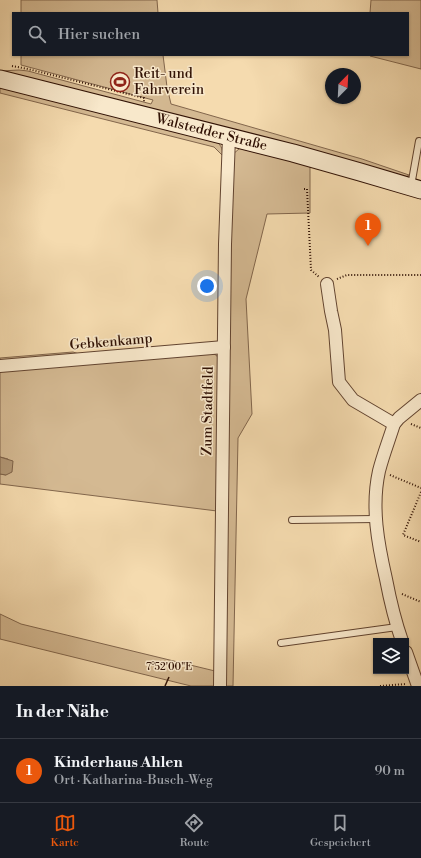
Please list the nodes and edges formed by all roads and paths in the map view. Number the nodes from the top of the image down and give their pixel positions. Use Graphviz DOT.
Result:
graph roads {
  1 [pos="4,73"];
  2 [pos="144,98"];
  3 [pos="229,137"];
  4 [pos="418,141"];
  5 [pos="416,188"];
  6 [pos="304,189"];
  7 [pos="421,275"];
  8 [pos="327,284"];
  9 [pos="224,347"];
  10 [pos="0,366"];
  11 [pos="421,400"];
  12 [pos="394,424"];
  13 [pos="379,471"];
  14 [pos="421,488"];
  15 [pos="421,492"];
  16 [pos="376,519"];
  17 [pos="292,520"];
  18 [pos="421,542"];
  19 [pos="388,588"];
  20 [pos="421,602"];
  21 [pos="397,627"];
  22 [pos="401,638"];
  23 [pos="281,643"];
  24 [pos="409,660"];
  25 [pos="418,685"];
  26 [pos="220,686"];
  27 [pos="380,686"];
  1 -- 2 [label="path"];
  1 -- 3 [label="main road, Walstedder Straße"];
  3 -- 5 [label="main road, Walstedder Straße"];
  3 -- 9 [label="street, Zum Stadtfeld"];
  4 -- 5 [label="lane"];
  6 -- 8 [label="path"];
  7 -- 8 [label="path"];
  8 -- 12 [label="street"];
  9 -- 10 [label="street, Gebkenkamp"];
  9 -- 26 [label="street, Zum Stadtfeld"];
  11 -- 12 [label="street"];
  12 -- 13 [label="street"];
  13 -- 14 [label="path"];
  13 -- 16 [label="street"];
  15 -- 18 [label="path"];
  16 -- 17 [label="lane"];
  16 -- 19 [label="street"];
  19 -- 20 [label="path"];
  19 -- 21 [label="street"];
  21 -- 22 [label="street"];
  21 -- 23 [label="lane"];
  24 -- 25 [label="street"];
  25 -- 27 [label="path"];
}
